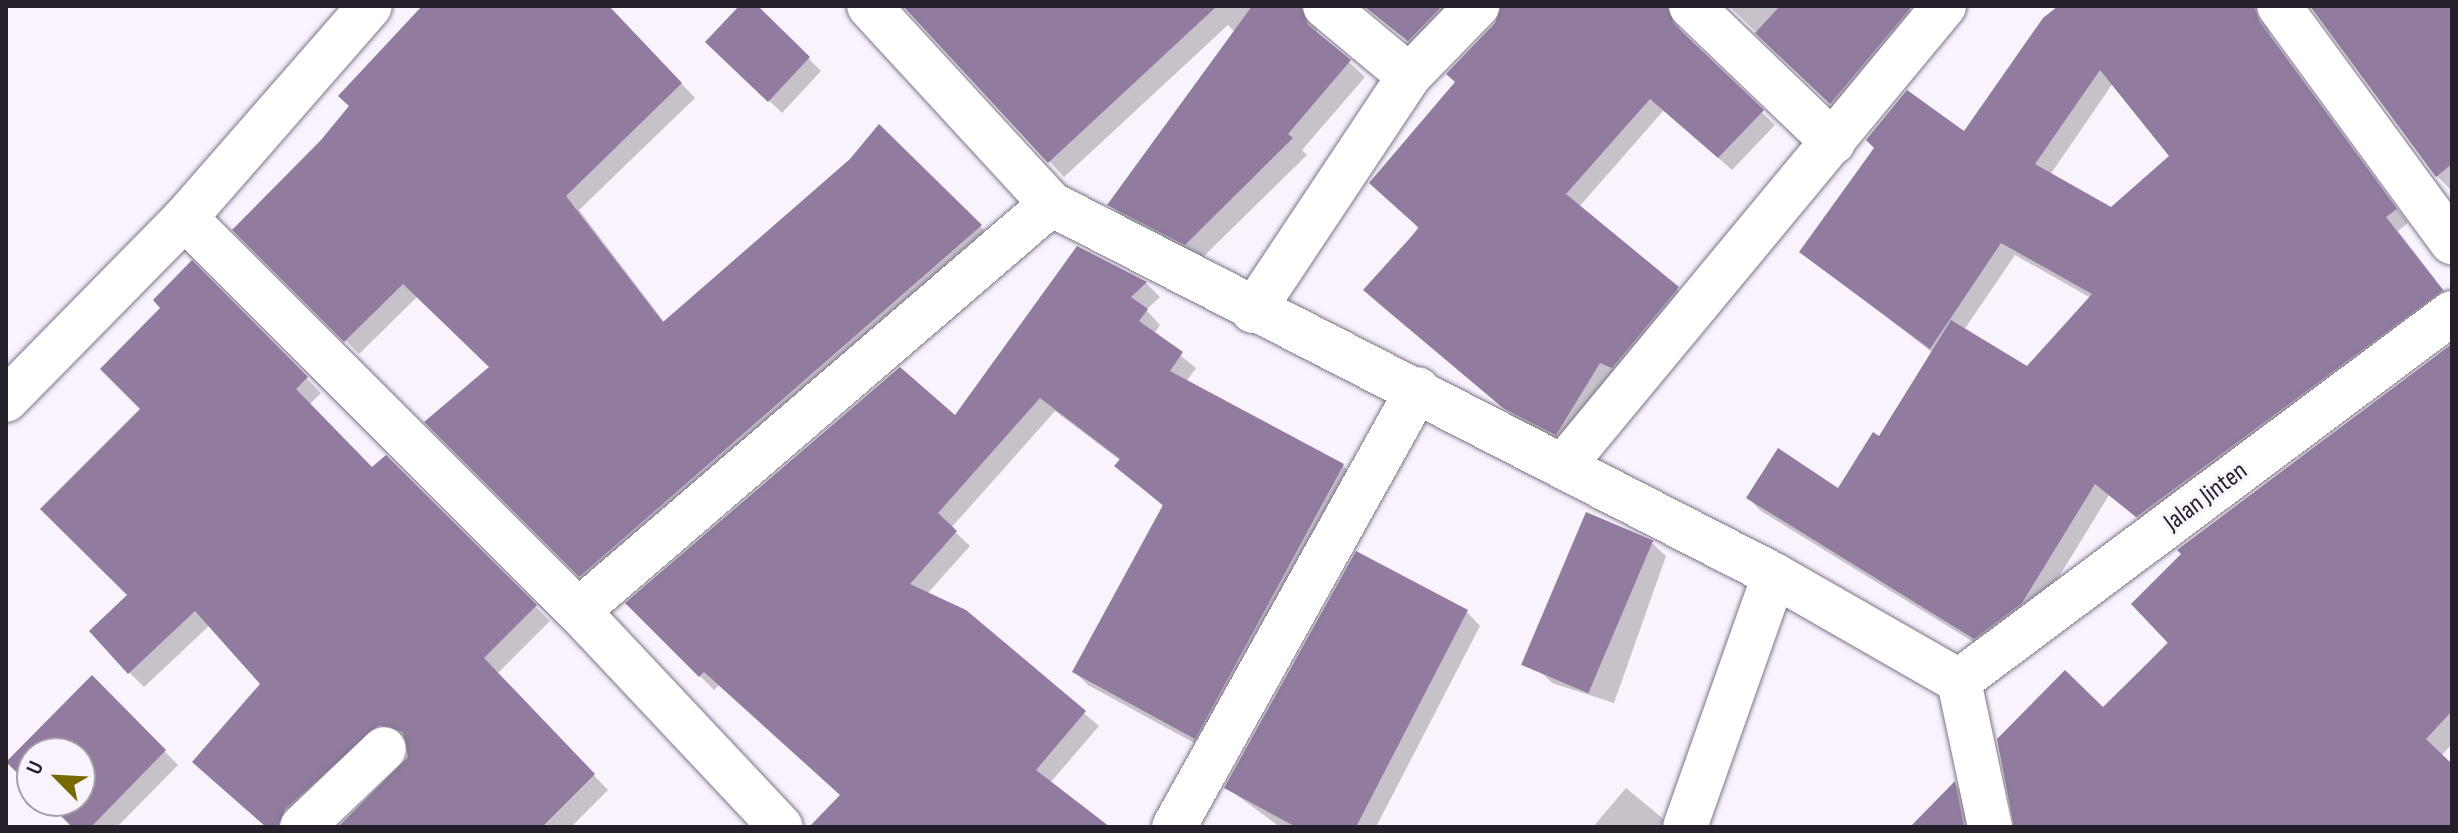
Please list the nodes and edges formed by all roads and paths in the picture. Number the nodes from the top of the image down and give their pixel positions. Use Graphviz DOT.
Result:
graph roads {
  1 [pos="370,6"];
  2 [pos="869,6"];
  3 [pos="1325,6"];
  4 [pos="1477,6"];
  5 [pos="1691,6"];
  6 [pos="1944,6"];
  7 [pos="2279,6"];
  8 [pos="1409,76"];
  9 [pos="1833,142"];
  10 [pos="1051,204"];
  11 [pos="185,218"];
  12 [pos="2452,242"];
  13 [pos="1253,311"];
  14 [pos="2452,313"];
  15 [pos="1418,389"];
  16 [pos="6,400"];
  17 [pos="1564,465"];
  18 [pos="1774,575"];
  19 [pos="578,611"];
  20 [pos="1959,681"];
  21 [pos="384,749"];
  22 [pos="302,827"];
  23 [pos="781,827"];
  24 [pos="1174,827"];
  25 [pos="1685,827"];
  26 [pos="1990,827"];
  1 -- 11 [label="street"];
  2 -- 10 [label="street"];
  3 -- 8 [label="street"];
  4 -- 8 [label="street"];
  5 -- 9 [label="street"];
  6 -- 9 [label="street"];
  7 -- 12 [label="street"];
  8 -- 13 [label="street"];
  9 -- 17 [label="street"];
  10 -- 13 [label="street"];
  10 -- 19 [label="street"];
  11 -- 16 [label="street"];
  11 -- 19 [label="street"];
  13 -- 15 [label="street"];
  14 -- 20 [label="street, Jalan Jinten"];
  15 -- 17 [label="street"];
  15 -- 24 [label="street"];
  17 -- 18 [label="street"];
  18 -- 20 [label="street"];
  18 -- 25 [label="street"];
  19 -- 23 [label="street"];
  20 -- 26 [label="street"];
  21 -- 22 [label="street"];
}
